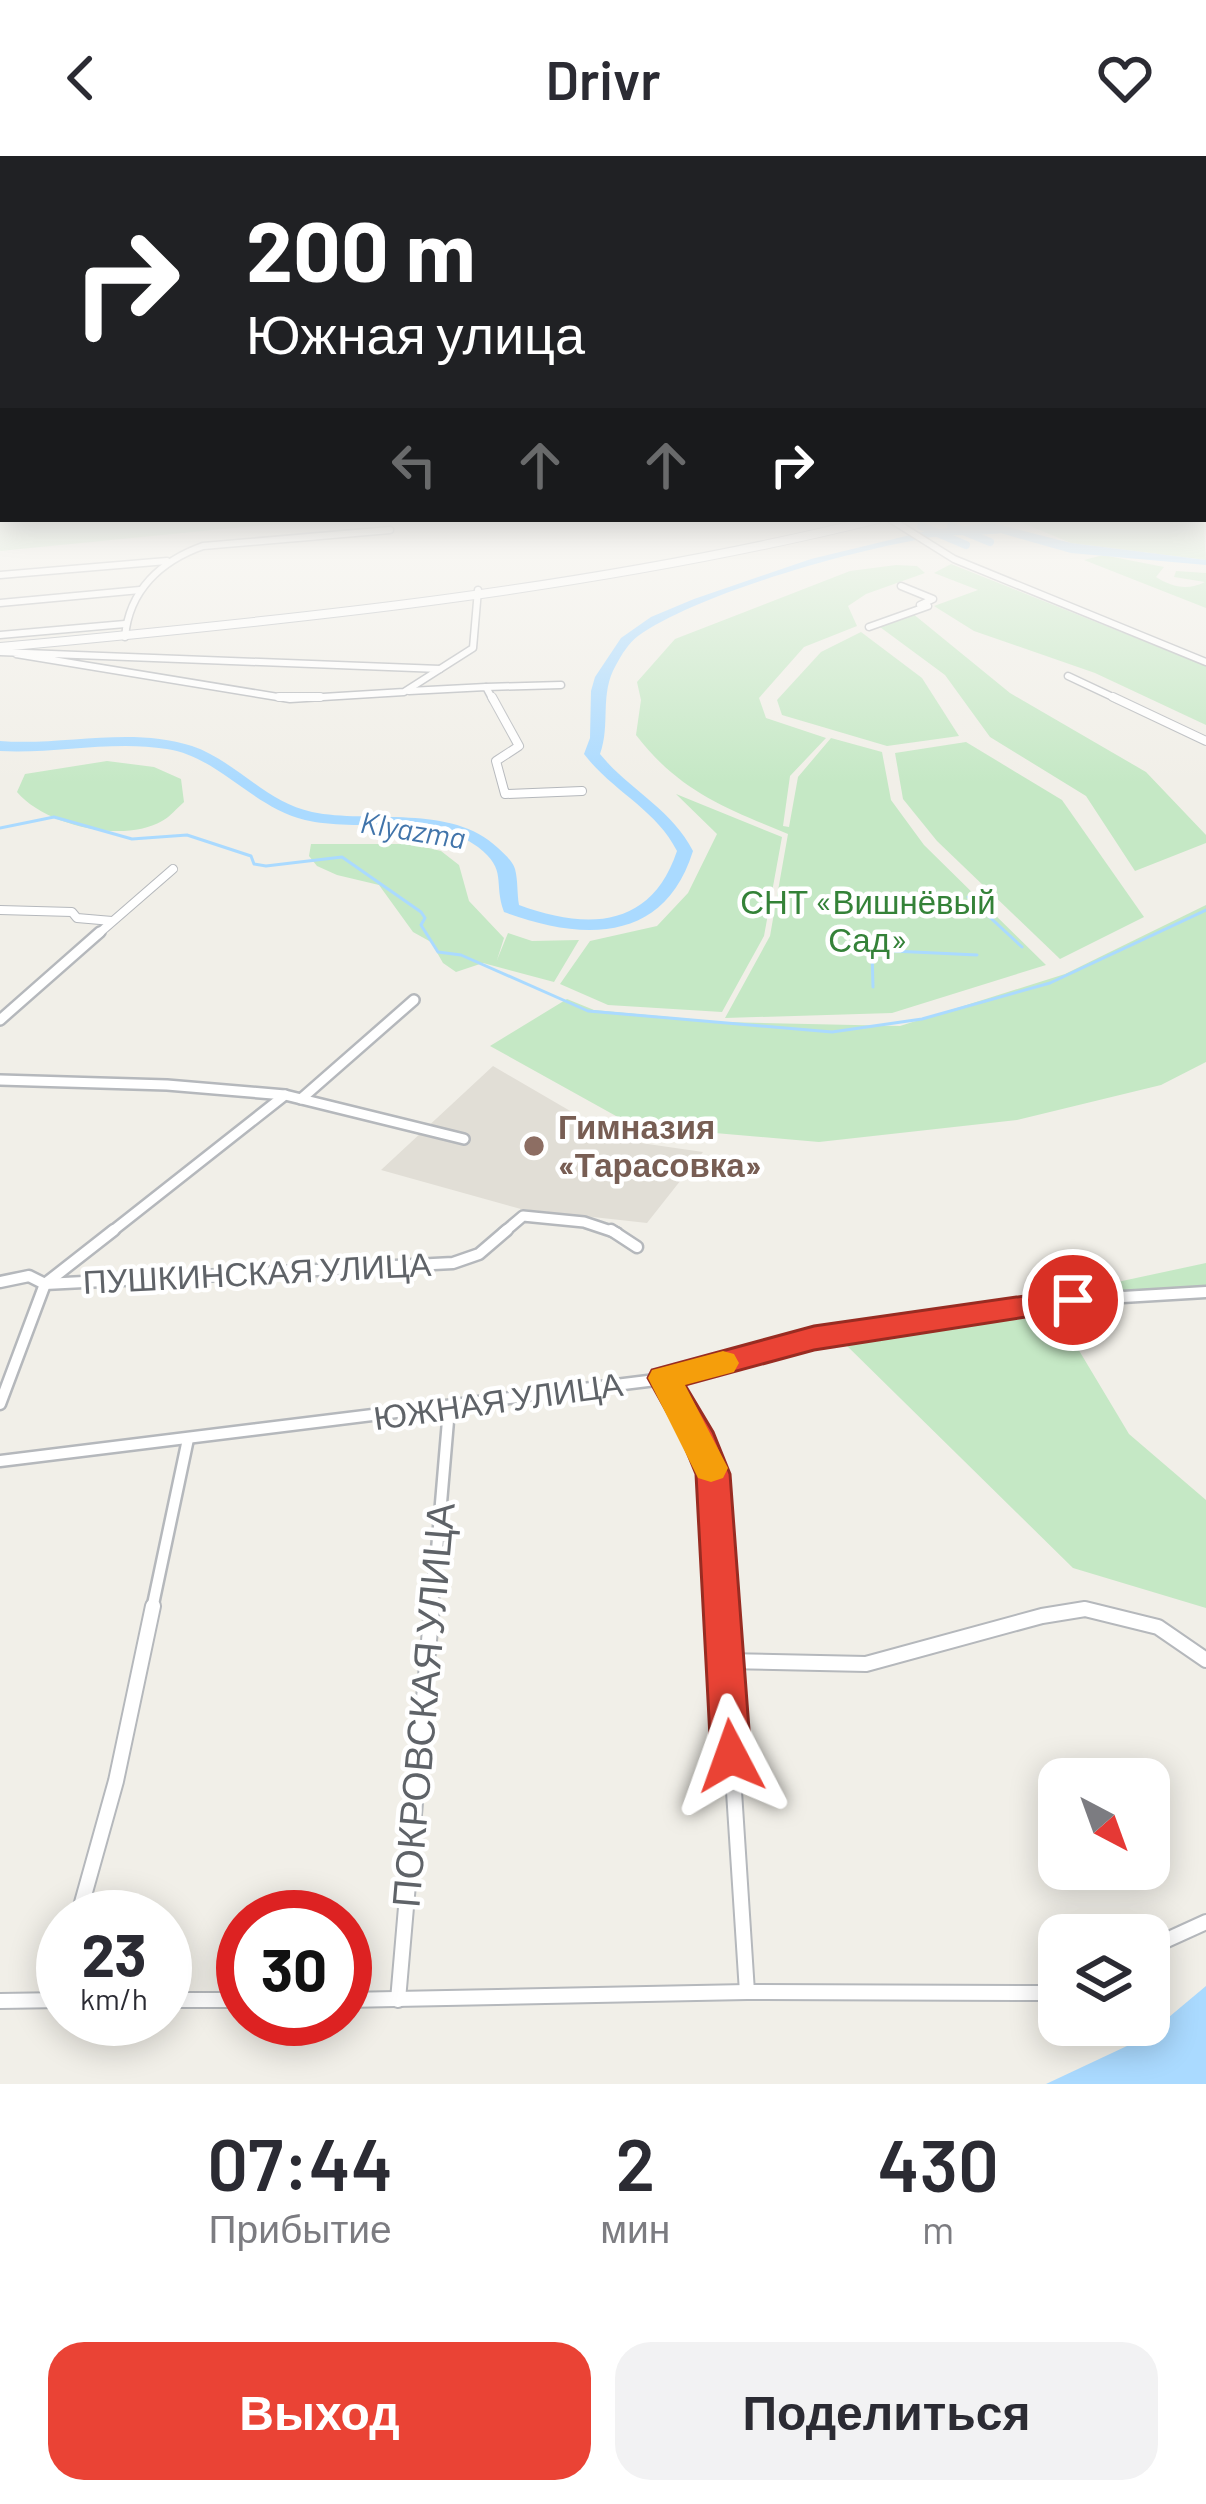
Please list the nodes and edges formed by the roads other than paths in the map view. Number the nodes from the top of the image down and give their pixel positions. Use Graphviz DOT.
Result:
graph roads {
  1 [pos="134,603"];
  2 [pos="398,603"];
  3 [pos="477,603"];
  4 [pos="924,603"];
  5 [pos="1064,603"];
  6 [pos="917,606"];
  7 [pos="928,606"];
  8 [pos="124,624"];
  9 [pos="869,627"];
  10 [pos="0,635"];
  11 [pos="125,637"];
  12 [pos="0,650"];
  13 [pos="16,654"];
  14 [pos="1206,662"];
  15 [pos="440,669"];
  16 [pos="1068,676"];
  17 [pos="561,685"];
  18 [pos="486,687"];
  19 [pos="404,692"];
  20 [pos="1206,740"];
  21 [pos="582,791"];
  22 [pos="172,869"];
  23 [pos="0,910"];
  24 [pos="112,921"];
  25 [pos="414,1000"];
  26 [pos="0,1020"];
  27 [pos="0,1080"];
  28 [pos="285,1095"];
  29 [pos="301,1099"];
  30 [pos="464,1139"];
  31 [pos="637,1247"];
  32 [pos="0,1282"];
  33 [pos="45,1284"];
  34 [pos="1206,1292"];
  35 [pos="664,1378"];
  36 [pos="0,1404"];
  37 [pos="448,1409"];
  38 [pos="188,1439"];
  39 [pos="0,1461"];
  40 [pos="1206,1660"];
  41 [pos="724,1661"];
  42 [pos="86,1890"];
  43 [pos="1206,1922"];
  44 [pos="1170,1938"];
  45 [pos="747,1992"];
  46 [pos="1038,1993"];
  47 [pos="372,2000"];
  48 [pos="398,2000"];
  49 [pos="36,2001"];
  50 [pos="0,2002"];
  1 -- 8 [label="street"];
  2 -- 11 [label="main road"];
  3 -- 15 [label="street"];
  4 -- 6 [label="street"];
  5 -- 14 [label="street"];
  7 -- 9 [label="street"];
  8 -- 10 [label="street"];
  8 -- 11 [label="street"];
  11 -- 12 [label="main road"];
  12 -- 13 [label="street"];
  13 -- 15 [label="street"];
  13 -- 19 [label="street"];
  15 -- 19 [label="street"];
  16 -- 20 [label="street"];
  17 -- 18 [label="street"];
  18 -- 19 [label="street"];
  18 -- 21 [label="street"];
  22 -- 24 [label="street"];
  23 -- 24 [label="street"];
  24 -- 26 [label="street"];
  25 -- 29 [label="street"];
  27 -- 28 [label="street"];
  28 -- 29 [label="street"];
  28 -- 33 [label="street"];
  29 -- 30 [label="street"];
  31 -- 33 [label="street, ПУШКИНСКАЯ УЛИЦА"];
  32 -- 33 [label="street, ПУШКИНСКАЯ УЛИЦА"];
  33 -- 36 [label="street"];
  34 -- 35 [label="street, ЮЖНАЯ УЛИЦА"];
  35 -- 37 [label="street, ЮЖНАЯ УЛИЦА"];
  35 -- 41 [label="street"];
  37 -- 38 [label="street, ЮЖНАЯ УЛИЦА"];
  37 -- 48 [label="street, ПОКРОВСКАЯ УЛИЦА"];
  38 -- 39 [label="street, ЮЖНАЯ УЛИЦА"];
  38 -- 42 [label="street"];
  40 -- 41 [label="street"];
  41 -- 45 [label="street"];
  43 -- 44 [label="street"];
  45 -- 46 [label="street"];
  45 -- 48 [label="street"];
  47 -- 48 [label="street"];
  49 -- 50 [label="street"];
}
